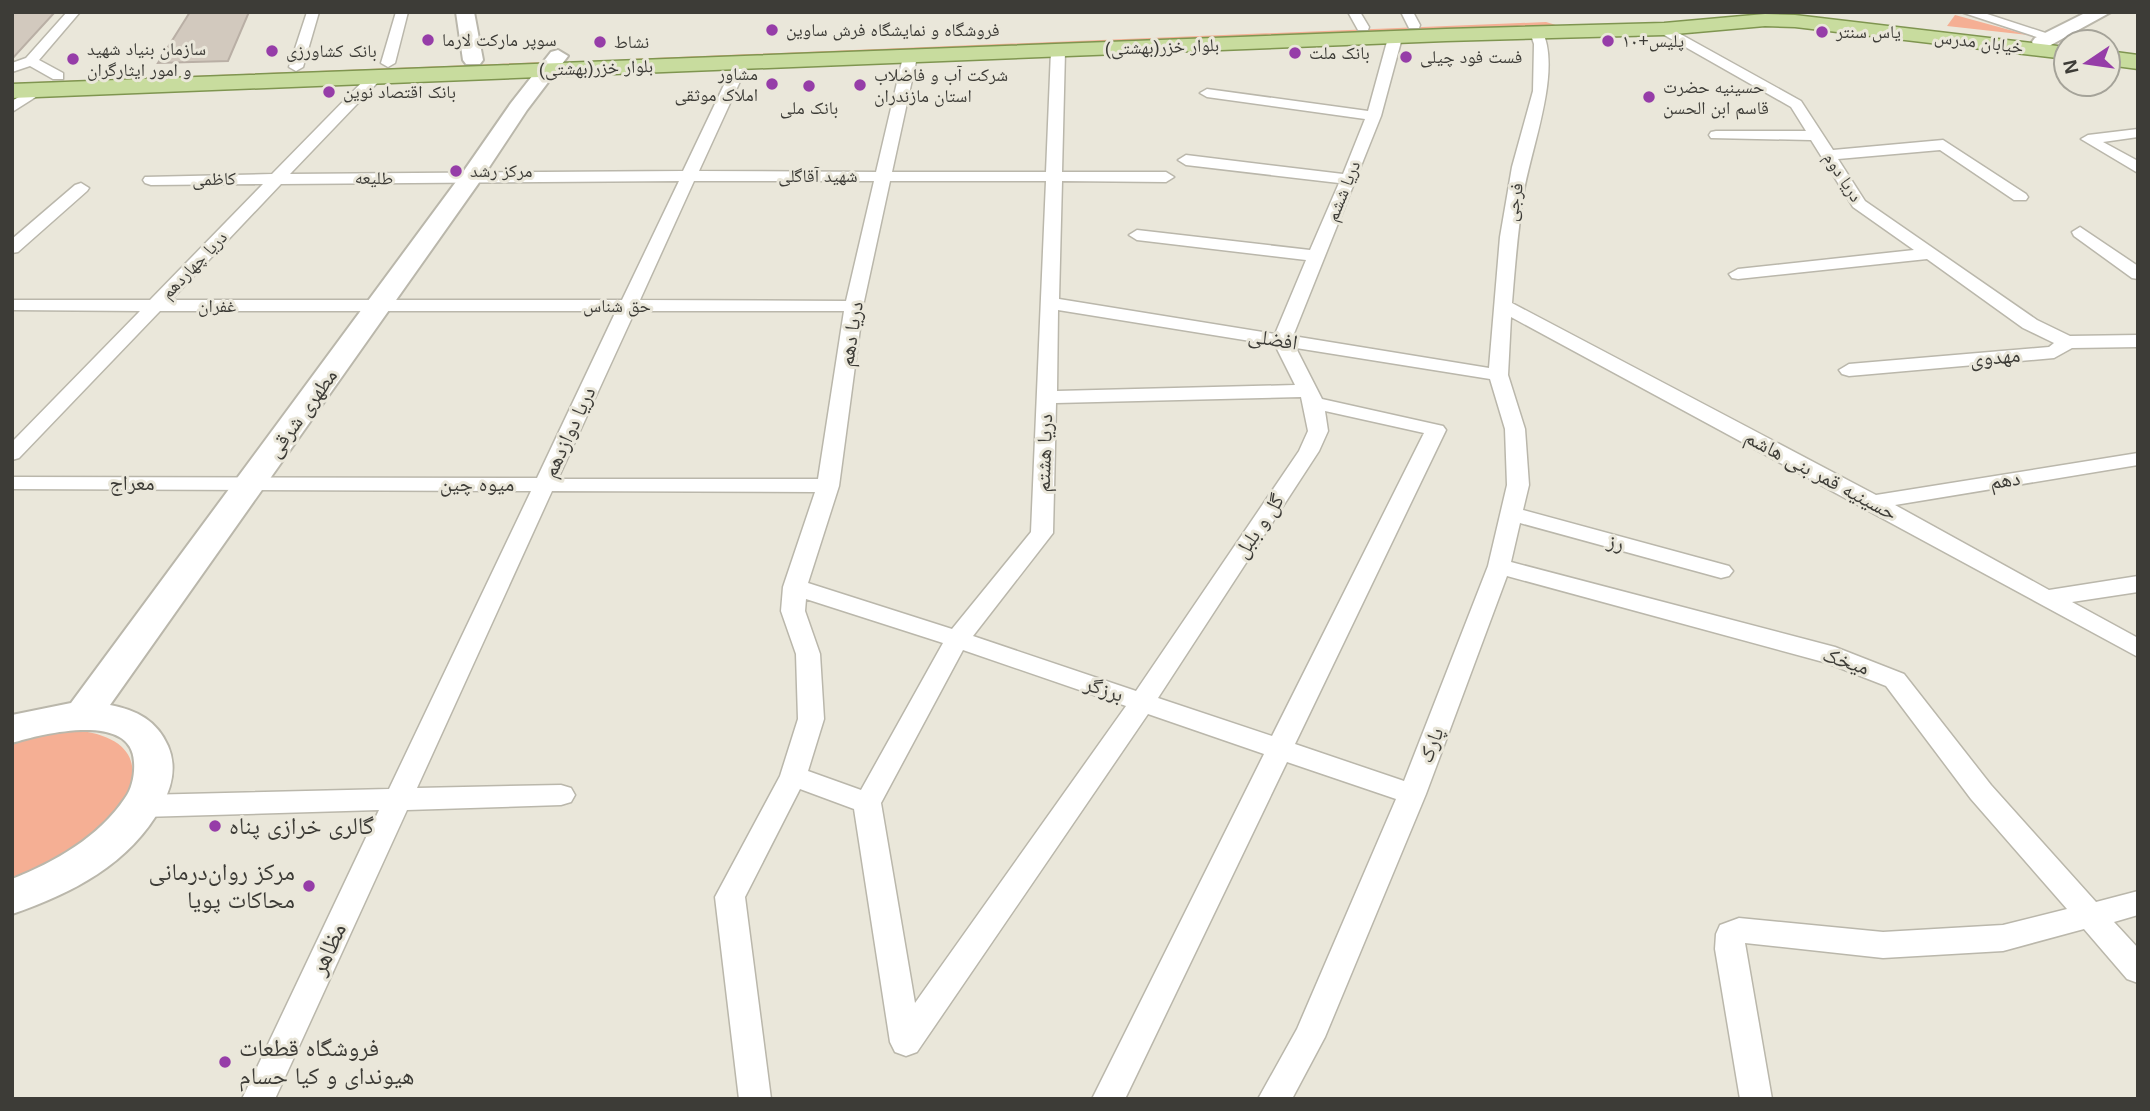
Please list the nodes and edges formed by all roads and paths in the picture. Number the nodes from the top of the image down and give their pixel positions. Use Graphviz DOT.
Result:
graph roads {
  1 [pos="74,12"];
  2 [pos="313,12"];
  3 [pos="402,12"];
  4 [pos="465,12"];
  5 [pos="1627,12"];
  6 [pos="1726,12"];
  7 [pos="1967,12"];
  8 [pos="2102,12"];
  9 [pos="1411,19"];
  10 [pos="1359,20"];
  11 [pos="1667,21"];
  12 [pos="1547,25"];
  13 [pos="2076,28"];
  14 [pos="1599,31"];
  15 [pos="1395,38"];
  16 [pos="2052,42"];
  17 [pos="2052,42"];
  18 [pos="1058,51"];
  19 [pos="2052,51"];
  20 [pos="910,57"];
  21 [pos="473,60"];
  22 [pos="31,61"];
  23 [pos="553,63"];
  24 [pos="741,64"];
  25 [pos="296,67"];
  26 [pos="12,68"];
  27 [pos="582,68"];
  28 [pos="382,70"];
  29 [pos="58,76"];
  30 [pos="12,78"];
  31 [pos="37,90"];
  32 [pos="12,91"];
  33 [pos="1206,93"];
  34 [pos="517,107"];
  35 [pos="12,108"];
  36 [pos="1374,116"];
  37 [pos="2138,133"];
  38 [pos="1716,135"];
  39 [pos="1816,136"];
  40 [pos="1829,155"];
  41 [pos="1186,160"];
  42 [pos="2138,167"];
  43 [pos="688,176"];
  44 [pos="885,177"];
  45 [pos="1053,177"];
  46 [pos="1166,177"];
  47 [pos="278,178"];
  48 [pos="470,179"];
  49 [pos="1348,179"];
  50 [pos="151,180"];
  51 [pos="81,188"];
  52 [pos="2020,197"];
  53 [pos="2080,232"];
  54 [pos="1137,235"];
  55 [pos="12,248"];
  56 [pos="1930,254"];
  57 [pos="1316,256"];
  58 [pos="1738,274"];
  59 [pos="2138,274"];
  60 [pos="1049,303"];
  61 [pos="12,305"];
  62 [pos="1503,305"];
  63 [pos="155,306"];
  64 [pos="379,306"];
  65 [pos="628,306"];
  66 [pos="854,306"];
  67 [pos="1282,340"];
  68 [pos="2138,341"];
  69 [pos="2067,342"];
  70 [pos="1849,370"];
  71 [pos="1498,375"];
  72 [pos="1046,397"];
  73 [pos="1310,397"];
  74 [pos="12,454"];
  75 [pos="2138,459"];
  76 [pos="12,483"];
  77 [pos="252,483"];
  78 [pos="544,484"];
  79 [pos="828,486"];
  80 [pos="1873,502"];
  81 [pos="1512,513"];
  82 [pos="1499,566"];
  83 [pos="1721,571"];
  84 [pos="2138,584"];
  85 [pos="2046,598"];
  86 [pos="794,599"];
  87 [pos="957,639"];
  88 [pos="2138,649"];
  89 [pos="1142,702"];
  90 [pos="82,716"];
  91 [pos="12,729"];
  92 [pos="1279,749"];
  93 [pos="793,776"];
  94 [pos="1412,794"];
  95 [pos="561,795"];
  96 [pos="398,799"];
  97 [pos="867,803"];
  98 [pos="142,806"];
  99 [pos="22,898"];
  100 [pos="2138,903"];
  101 [pos="2093,916"];
  102 [pos="2138,970"];
  103 [pos="258,1099"];
  104 [pos="755,1099"];
  105 [pos="1108,1099"];
  106 [pos="1274,1099"];
  107 [pos="1756,1099"];
  1 -- 22 [label="street"];
  2 -- 25 [label="street"];
  3 -- 28 [label="street"];
  4 -- 21 [label="main road"];
  5 -- 14 [label="main road"];
  6 -- 16 [label="main road, خیابان مدرس"];
  7 -- 17 [label="street"];
  8 -- 13 [label="main road"];
  9 -- 10 [label="main road, بلوار خزر(بهشتی)"];
  9 -- 12 [label="main road, بلوار خزر(بهشتی)"];
  10 -- 23 [label="main road, بلوار خزر(بهشتی)"];
  11 -- 14 [label="main road, خیابان مدرس"];
  11 -- 19 [label="main road, خیابان مدرس"];
  11 -- 39 [label="street, دریا دوم"];
  12 -- 14 [label="main road, خیابان مدرس"];
  12 -- 15 [label="main road, بلوار خزر(بهشتی)"];
  12 -- 62 [label="street, فرجی"];
  15 -- 18 [label="main road, بلوار خزر(بهشتی)"];
  15 -- 36 [label="street, دریا ششم"];
  18 -- 20 [label="main road, بلوار خزر(بهشتی)"];
  18 -- 45 [label="street, دریا هشتم"];
  20 -- 24 [label="main road, بلوار خزر(بهشتی)"];
  20 -- 44 [label="street, دریا دهم"];
  21 -- 23 [label="main road, بلوار خزر(بهشتی)"];
  21 -- 28 [label="main road, بلوار خزر(بهشتی)"];
  22 -- 26 [label="street"];
  22 -- 29 [label="street"];
  23 -- 27 [label="main road, بلوار خزر(بهشتی)"];
  23 -- 28 [label="main road, بلوار خزر(بهشتی)"];
  23 -- 34 [label="main road, مطهری شرقی"];
  24 -- 27 [label="main road, بلوار خزر(بهشتی)"];
  24 -- 43 [label="street, دریا دوازدهم"];
  25 -- 28 [label="main road, بلوار خزر(بهشتی)"];
  25 -- 29 [label="main road, بلوار خزر(بهشتی)"];
  27 -- 34 [label="main road"];
  28 -- 31 [label="main road, بلوار خزر(بهشتی)"];
  28 -- 47 [label="street, دریا چهاردهم"];
  29 -- 30 [label="main road, بلوار خزر(بهشتی)"];
  31 -- 32 [label="main road, بلوار خزر(بهشتی)"];
  31 -- 35 [label="street"];
  33 -- 36 [label="street"];
  34 -- 48 [label="main road, مطهری شرقی"];
  36 -- 49 [label="street, دریا ششم"];
  37 -- 42 [label="street"];
  38 -- 39 [label="street"];
  39 -- 40 [label="street, دریا دوم"];
  40 -- 52 [label="street"];
  40 -- 56 [label="street, دریا دوم"];
  41 -- 49 [label="street"];
  43 -- 44 [label="street, شهید آقاگلی"];
  43 -- 48 [label="street, شهید آقاگلی"];
  43 -- 65 [label="street, دریا دوازدهم"];
  44 -- 45 [label="street, شهید آقاگلی"];
  44 -- 66 [label="street, دریا دهم"];
  45 -- 46 [label="street, شهید آقاگلی"];
  45 -- 60 [label="street, دریا هشتم"];
  47 -- 48 [label="street, طلیعه"];
  47 -- 50 [label="street, کاظمی"];
  47 -- 63 [label="street, دریا چهاردهم"];
  48 -- 64 [label="main road, مطهری شرقی"];
  49 -- 57 [label="street, دریا ششم"];
  51 -- 55 [label="street"];
  53 -- 59 [label="street"];
  54 -- 57 [label="street"];
  56 -- 58 [label="street"];
  56 -- 69 [label="street, دریا دوم"];
  57 -- 67 [label="street, دریا ششم"];
  60 -- 67 [label="street, افضلی"];
  60 -- 72 [label="street, دریا هشتم"];
  61 -- 63 [label="street, غفران"];
  62 -- 71 [label="street, فرجی"];
  62 -- 80 [label="street, حسینیه قمر بنی هاشم"];
  63 -- 64 [label="street, غفران"];
  63 -- 74 [label="street, دریا چهاردهم"];
  64 -- 65 [label="street, حق شناس"];
  64 -- 77 [label="main road, مطهری شرقی"];
  65 -- 66 [label="street, حق شناس"];
  65 -- 78 [label="street, دریا دوازدهم"];
  66 -- 79 [label="street, دریا دهم"];
  67 -- 71 [label="street, افضلی"];
  67 -- 73 [label="street, گل و بلبل"];
  68 -- 69 [label="street, مهدوی"];
  69 -- 70 [label="street, مهدوی"];
  71 -- 81 [label="street, پارک"];
  72 -- 73 [label="street"];
  72 -- 87 [label="street, دریا هشتم"];
  73 -- 89 [label="street, گل و بلبل"];
  73 -- 92 [label="street"];
  75 -- 80 [label="street, دهم"];
  76 -- 77 [label="street, معراج"];
  77 -- 78 [label="street, میوه چین"];
  77 -- 90 [label="main road, مطهری شرقی"];
  78 -- 79 [label="street, میوه چین"];
  78 -- 96 [label="street, دریا دوازدهم"];
  79 -- 86 [label="street, دریا دهم"];
  80 -- 85 [label="street, حسینیه قمر بنی هاشم"];
  81 -- 82 [label="street, پارک"];
  81 -- 83 [label="street, رز"];
  82 -- 94 [label="street, پارک"];
  82 -- 101 [label="street, میخک"];
  84 -- 85 [label="street"];
  85 -- 88 [label="street, حسینیه قمر بنی هاشم"];
  86 -- 87 [label="street, برزگر"];
  86 -- 93 [label="street"];
  87 -- 89 [label="street, برزگر"];
  87 -- 97 [label="street, دریا هشتم"];
  89 -- 92 [label="street, برزگر"];
  89 -- 97 [label="street, گل و بلبل"];
  90 -- 91 [label="main road"];
  90 -- 98 [label="main road"];
  92 -- 94 [label="street, برزگر"];
  92 -- 105 [label="street"];
  93 -- 97 [label="street"];
  93 -- 104 [label="street"];
  94 -- 106 [label="street, پارک"];
  95 -- 96 [label="street"];
  96 -- 98 [label="street"];
  96 -- 103 [label="street, مظاهر"];
  98 -- 99 [label="main road"];
  100 -- 101 [label="street"];
  101 -- 102 [label="street, میخک"];
  101 -- 107 [label="street"];
}
